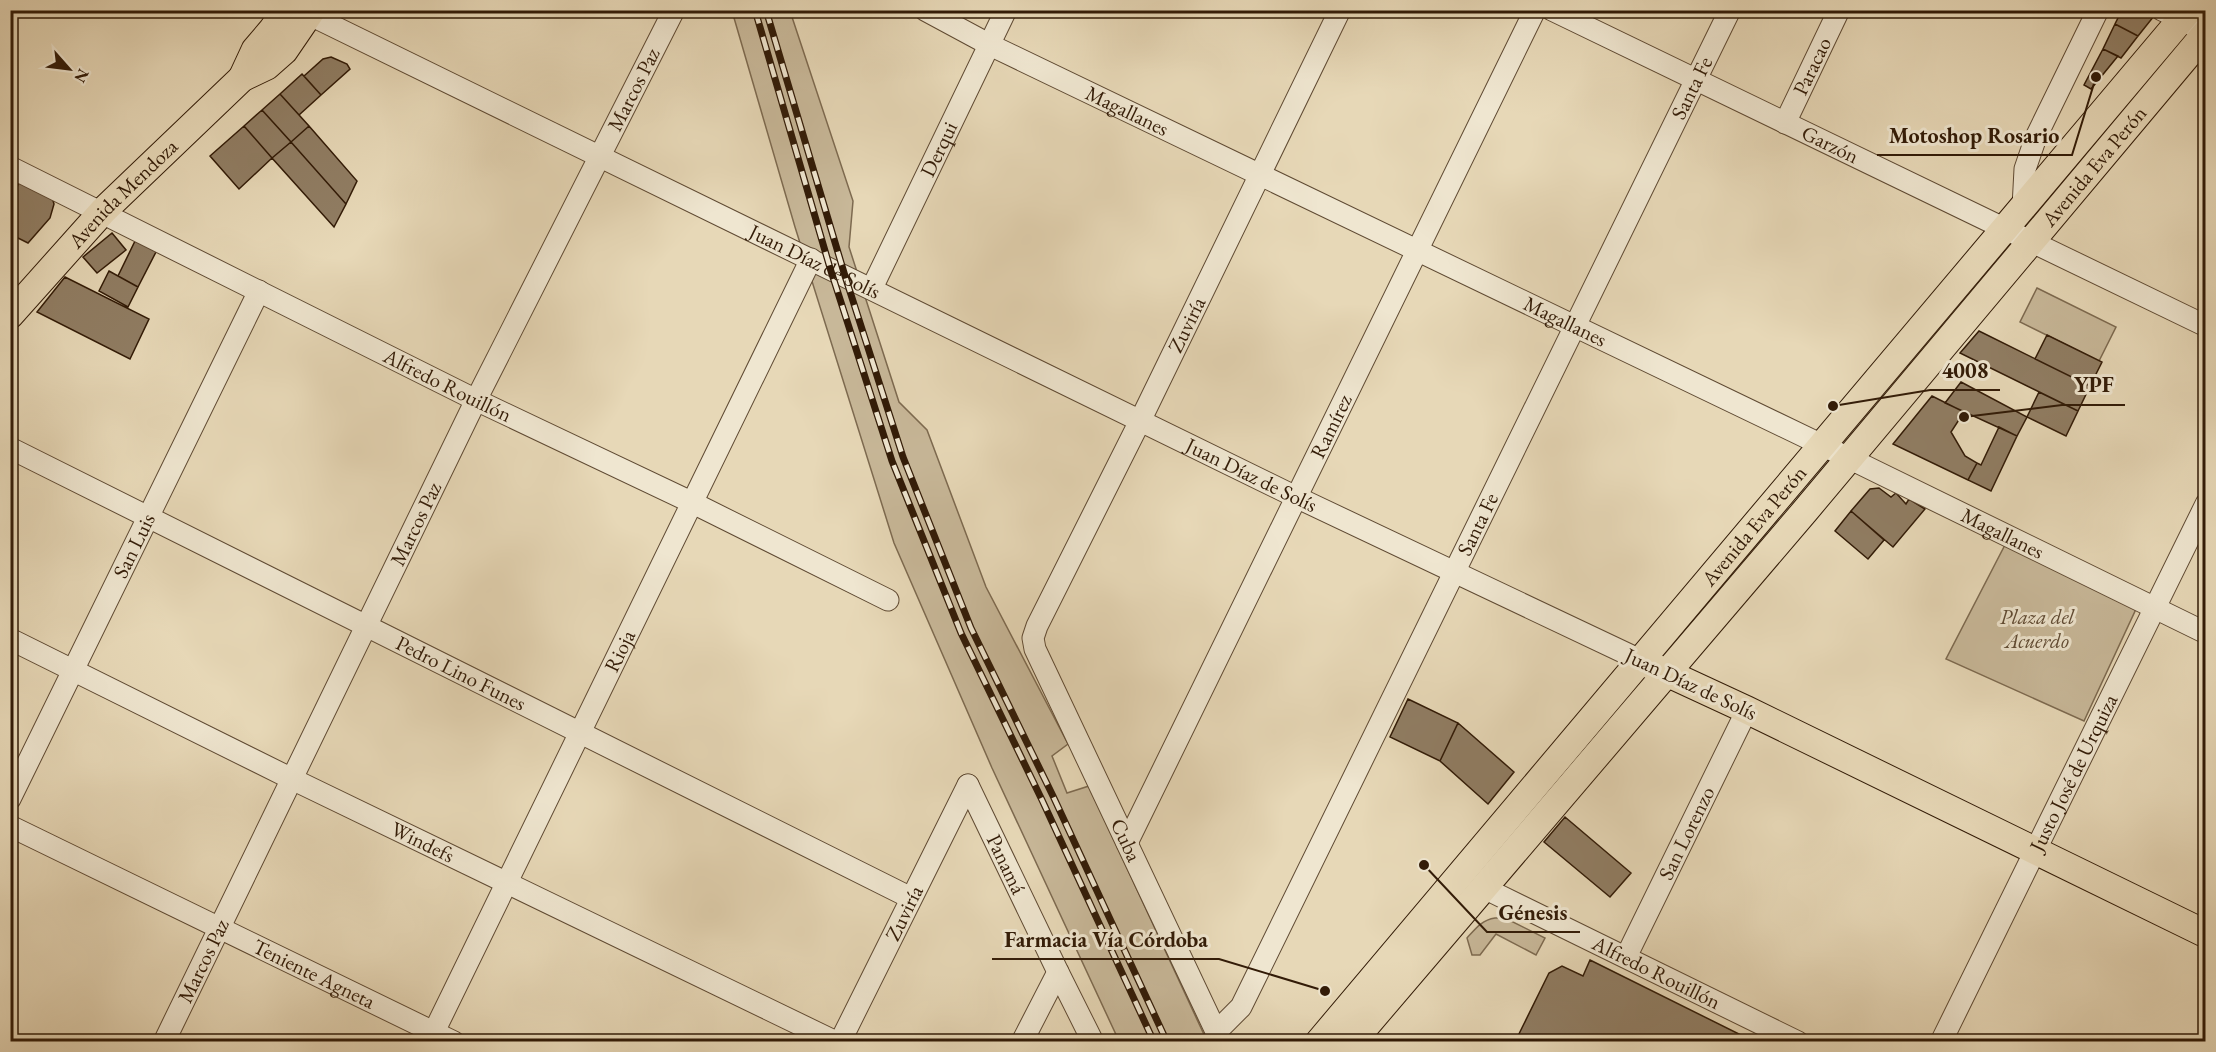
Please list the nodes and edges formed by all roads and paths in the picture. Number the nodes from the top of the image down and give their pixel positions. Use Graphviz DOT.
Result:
graph roads {
  1 [pos="674,10"];
  2 [pos="925,10"];
  3 [pos="1006,10"];
  4 [pos="1340,10"];
  5 [pos="1535,10"];
  6 [pos="1552,10"];
  7 [pos="1730,10"];
  8 [pos="1839,10"];
  9 [pos="2098,10"];
  10 [pos="302,12"];
  11 [pos="2177,14"];
  12 [pos="2205,32"];
  13 [pos="990,45"];
  14 [pos="1696,80"];
  15 [pos="1785,123"];
  16 [pos="600,157"];
  17 [pos="10,166"];
  18 [pos="1260,176"];
  19 [pos="2023,207"];
  20 [pos="103,211"];
  21 [pos="2006,228"];
  22 [pos="2031,241"];
  23 [pos="1417,251"];
  24 [pos="811,259"];
  25 [pos="872,288"];
  26 [pos="259,291"];
  27 [pos="10,315"];
  28 [pos="2205,326"];
  29 [pos="1575,327"];
  30 [pos="476,400"];
  31 [pos="1141,419"];
  32 [pos="1822,445"];
  33 [pos="10,448"];
  34 [pos="1849,459"];
  35 [pos="1296,497"];
  36 [pos="693,503"];
  37 [pos="2205,504"];
  38 [pos="149,517"];
  39 [pos="1454,572"];
  40 [pos="888,600"];
  41 [pos="2154,608"];
  42 [pos="367,626"];
  43 [pos="2205,633"];
  44 [pos="1033,638"];
  45 [pos="10,639"];
  46 [pos="1640,660"];
  47 [pos="74,670"];
  48 [pos="1668,673"];
  49 [pos="1747,710"];
  50 [pos="580,732"];
  51 [pos="292,779"];
  52 [pos="968,785"];
  53 [pos="10,799"];
  54 [pos="10,826"];
  55 [pos="1127,843"];
  56 [pos="2035,851"];
  57 [pos="507,881"];
  58 [pos="1484,888"];
  59 [pos="911,898"];
  60 [pos="219,929"];
  61 [pos="2205,934"];
  62 [pos="1626,957"];
  63 [pos="1058,972"];
  64 [pos="431,1036"];
  65 [pos="1218,1037"];
  66 [pos="164,1041"];
  67 [pos="454,1041"];
  68 [pos="838,1041"];
  69 [pos="1022,1041"];
  70 [pos="1093,1041"];
  71 [pos="1318,1041"];
  72 [pos="1352,1041"];
  73 [pos="1798,1041"];
  74 [pos="1941,1041"];
  1 -- 16 [label="street, Marcos Paz"];
  2 -- 13 [label="street, Magallanes"];
  3 -- 13 [label="street, Derqui"];
  4 -- 18 [label="street, Zuviría"];
  5 -- 23 [label="street, Ramírez"];
  6 -- 14 [label="street, Garzón"];
  7 -- 14 [label="street, Santa Fe"];
  8 -- 15 [label="street, Paracao"];
  9 -- 19 [label="street"];
  10 -- 16 [label="street, Juan Díaz de Solís"];
  10 -- 20 [label="main road, Avenida Mendoza"];
  11 -- 12 [label="street"];
  11 -- 19 [label="main road, Avenida Eva Perón"];
  12 -- 22 [label="main road, Avenida Eva Perón"];
  13 -- 18 [label="street, Magallanes"];
  13 -- 25 [label="street, Derqui"];
  14 -- 15 [label="street, Garzón"];
  14 -- 29 [label="street, Santa Fe"];
  15 -- 21 [label="street, Garzón"];
  16 -- 24 [label="street, Juan Díaz de Solís"];
  16 -- 30 [label="street, Marcos Paz"];
  17 -- 20 [label="street, Alfredo Rouillón"];
  18 -- 23 [label="street, Magallanes"];
  18 -- 31 [label="street, Zuviría"];
  19 -- 21 [label="main road, Avenida Eva Perón"];
  20 -- 26 [label="street, Alfredo Rouillón"];
  20 -- 27 [label="main road, Avenida Mendoza"];
  21 -- 22 [label="street, Garzón"];
  21 -- 32 [label="main road, Avenida Eva Perón"];
  22 -- 28 [label="street, Garzón"];
  22 -- 34 [label="main road, Avenida Eva Perón"];
  23 -- 29 [label="street, Magallanes"];
  23 -- 35 [label="street, Ramírez"];
  24 -- 25 [label="street, Juan Díaz de Solís"];
  24 -- 36 [label="street, Rioja"];
  25 -- 31 [label="street, Juan Díaz de Solís"];
  26 -- 30 [label="street, Alfredo Rouillón"];
  26 -- 38 [label="street, San Luis"];
  29 -- 32 [label="street, Magallanes"];
  29 -- 39 [label="street, Santa Fe"];
  30 -- 36 [label="street, Alfredo Rouillón"];
  30 -- 42 [label="street, Marcos Paz"];
  31 -- 35 [label="street, Juan Díaz de Solís"];
  31 -- 44 [label="street, Zuviría"];
  32 -- 34 [label="street, Magallanes"];
  32 -- 46 [label="main road, Avenida Eva Perón"];
  33 -- 38 [label="street, Pedro Lino Funes"];
  34 -- 41 [label="street, Magallanes"];
  34 -- 48 [label="main road, Avenida Eva Perón"];
  35 -- 39 [label="street, Juan Díaz de Solís"];
  35 -- 55 [label="street, Ramírez"];
  36 -- 40 [label="street, Alfredo Rouillón"];
  36 -- 50 [label="street, Rioja"];
  37 -- 41 [label="street, Justo José de Urquiza"];
  38 -- 42 [label="street, Pedro Lino Funes"];
  38 -- 47 [label="street, San Luis"];
  39 -- 46 [label="street, Juan Díaz de Solís"];
  39 -- 65 [label="street, Santa Fe"];
  41 -- 43 [label="street, Magallanes"];
  41 -- 56 [label="street, Justo José de Urquiza"];
  42 -- 50 [label="street, Pedro Lino Funes"];
  42 -- 51 [label="street, Marcos Paz"];
  44 -- 55 [label="street, Cuba"];
  45 -- 47 [label="street, Windefs"];
  46 -- 48 [label="main road, Juan Díaz de Solís"];
  46 -- 71 [label="main road, Avenida Eva Perón"];
  47 -- 51 [label="street, Windefs"];
  47 -- 53 [label="street, San Luis"];
  48 -- 49 [label="main road, Juan Díaz de Solís"];
  48 -- 58 [label="main road, Avenida Eva Perón"];
  49 -- 56 [label="main road, Juan Díaz de Solís"];
  49 -- 62 [label="street, San Lorenzo"];
  50 -- 57 [label="street, Rioja"];
  50 -- 59 [label="street, Pedro Lino Funes"];
  51 -- 57 [label="street, Windefs"];
  51 -- 60 [label="street, Marcos Paz"];
  52 -- 59 [label="street, Zuviría"];
  52 -- 63 [label="street, Panamá"];
  54 -- 60 [label="street, Teniente Agneta"];
  55 -- 65 [label="street, Cuba"];
  56 -- 61 [label="main road, Juan Díaz de Solís"];
  56 -- 74 [label="street, Justo José de Urquiza"];
  57 -- 64 [label="street, Rioja"];
  57 -- 68 [label="street, Windefs"];
  58 -- 62 [label="street, Alfredo Rouillón"];
  58 -- 72 [label="main road, Avenida Eva Perón"];
  59 -- 68 [label="street, Zuviría"];
  60 -- 64 [label="street, Teniente Agneta"];
  60 -- 66 [label="street, Marcos Paz"];
  62 -- 73 [label="street, Alfredo Rouillón"];
  63 -- 69 [label="street"];
  63 -- 70 [label="street, Panamá"];
  64 -- 67 [label="street, Teniente Agneta"];
}
